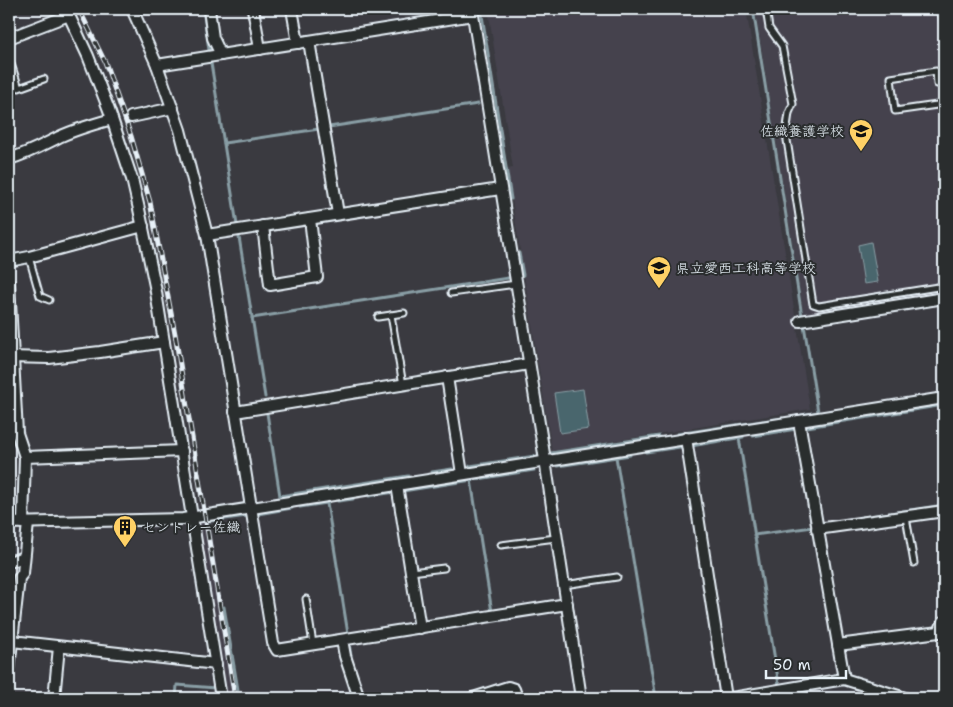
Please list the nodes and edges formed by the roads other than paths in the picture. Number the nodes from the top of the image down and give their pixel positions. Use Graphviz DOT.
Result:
graph roads {
  1 [pos="132,9"];
  2 [pos="209,9"];
  3 [pos="253,9"];
  4 [pos="292,9"];
  5 [pos="766,9"];
  6 [pos="941,9"];
  7 [pos="68,12"];
  8 [pos="472,12"];
  9 [pos="944,27"];
  10 [pos="9,38"];
  11 [pos="309,41"];
  12 [pos="298,43"];
  13 [pos="260,49"];
  14 [pos="221,55"];
  15 [pos="9,58"];
  16 [pos="157,65"];
  17 [pos="44,79"];
  18 [pos="944,82"];
  19 [pos="944,104"];
  20 [pos="173,108"];
  21 [pos="131,117"];
  22 [pos="112,119"];
  23 [pos="9,158"];
  24 [pos="500,189"];
  25 [pos="338,214"];
  26 [pos="310,219"];
  27 [pos="143,226"];
  28 [pos="263,226"];
  29 [pos="207,236"];
  30 [pos="29,257"];
  31 [pos="9,261"];
  32 [pos="9,283"];
  33 [pos="516,284"];
  34 [pos="944,286"];
  35 [pos="451,293"];
  36 [pos="944,298"];
  37 [pos="49,300"];
  38 [pos="404,313"];
  39 [pos="391,315"];
  40 [pos="378,317"];
  41 [pos="800,321"];
  42 [pos="164,342"];
  43 [pos="11,357"];
  44 [pos="529,364"];
  45 [pos="447,377"];
  46 [pos="403,384"];
  47 [pos="944,398"];
  48 [pos="235,412"];
  49 [pos="798,421"];
  50 [pos="13,433"];
  51 [pos="686,438"];
  52 [pos="182,451"];
  53 [pos="25,457"];
  54 [pos="544,460"];
  55 [pos="462,474"];
  56 [pos="397,485"];
  57 [pos="251,508"];
  58 [pos="944,511"];
  59 [pos="906,516"];
  60 [pos="192,518"];
  61 [pos="9,523"];
  62 [pos="25,523"];
  63 [pos="817,529"];
  64 [pos="556,538"];
  65 [pos="501,545"];
  66 [pos="24,557"];
  67 [pos="9,562"];
  68 [pos="914,563"];
  69 [pos="444,568"];
  70 [pos="411,572"];
  71 [pos="617,577"];
  72 [pos="564,585"];
  73 [pos="306,598"];
  74 [pos="566,604"];
  75 [pos="944,621"];
  76 [pos="420,628"];
  77 [pos="342,640"];
  78 [pos="12,641"];
  79 [pos="314,644"];
  80 [pos="838,645"];
  81 [pos="59,647"];
  82 [pos="216,664"];
  83 [pos="9,670"];
  84 [pos="844,679"];
  85 [pos="870,687"];
  86 [pos="54,698"];
  87 [pos="221,698"];
  88 [pos="359,698"];
  89 [pos="473,698"];
  90 [pos="517,698"];
  91 [pos="581,698"];
  92 [pos="726,698"];
  93 [pos="732,698"];
  94 [pos="871,698"];
  95 [pos="905,698"];
  1 -- 16 [label="street"];
  2 -- 14 [label="street"];
  3 -- 13 [label="street"];
  4 -- 12 [label="street"];
  5 -- 34 [label="lane"];
  6 -- 9 [label="lane"];
  7 -- 10 [label="street"];
  7 -- 22 [label="street"];
  8 -- 11 [label="street"];
  8 -- 24 [label="street"];
  11 -- 12 [label="street"];
  11 -- 25 [label="street"];
  12 -- 13 [label="street"];
  13 -- 14 [label="street"];
  14 -- 16 [label="street"];
  15 -- 17 [label="lane"];
  16 -- 20 [label="street"];
  18 -- 19 [label="lane"];
  20 -- 21 [label="street"];
  20 -- 29 [label="street"];
  22 -- 23 [label="street"];
  22 -- 27 [label="street"];
  24 -- 25 [label="street"];
  24 -- 33 [label="street"];
  25 -- 26 [label="street"];
  26 -- 28 [label="street"];
  26 -- 28 [label="street"];
  27 -- 30 [label="street"];
  27 -- 42 [label="street"];
  28 -- 29 [label="street"];
  29 -- 48 [label="street"];
  30 -- 31 [label="street"];
  30 -- 37 [label="lane"];
  32 -- 43 [label="street"];
  33 -- 35 [label="lane"];
  33 -- 44 [label="street"];
  36 -- 41 [label="street"];
  38 -- 39 [label="lane"];
  39 -- 40 [label="lane"];
  39 -- 46 [label="lane"];
  42 -- 43 [label="street"];
  42 -- 52 [label="street"];
  43 -- 50 [label="street"];
  44 -- 45 [label="street"];
  44 -- 54 [label="street"];
  45 -- 46 [label="street"];
  45 -- 55 [label="street"];
  46 -- 48 [label="street"];
  47 -- 49 [label="street"];
  48 -- 57 [label="street"];
  49 -- 51 [label="street"];
  49 -- 63 [label="street"];
  50 -- 53 [label="street"];
  51 -- 54 [label="street"];
  51 -- 92 [label="street"];
  52 -- 53 [label="street"];
  52 -- 60 [label="street"];
  53 -- 62 [label="street"];
  54 -- 55 [label="street"];
  54 -- 64 [label="street"];
  55 -- 56 [label="street"];
  56 -- 57 [label="street"];
  56 -- 70 [label="street"];
  57 -- 60 [label="street"];
  57 -- 79 [label="street"];
  58 -- 59 [label="street"];
  59 -- 63 [label="street"];
  59 -- 68 [label="lane"];
  60 -- 62 [label="street"];
  60 -- 82 [label="street"];
  61 -- 62 [label="street"];
  62 -- 66 [label="street"];
  63 -- 80 [label="street"];
  64 -- 65 [label="lane"];
  64 -- 72 [label="street"];
  66 -- 67 [label="street"];
  66 -- 78 [label="street"];
  69 -- 70 [label="lane"];
  70 -- 76 [label="street"];
  71 -- 72 [label="lane"];
  72 -- 74 [label="street"];
  73 -- 79 [label="lane"];
  74 -- 76 [label="street"];
  74 -- 91 [label="street"];
  75 -- 80 [label="street"];
  76 -- 77 [label="street"];
  77 -- 79 [label="street"];
  77 -- 88 [label="street"];
  78 -- 81 [label="street"];
  78 -- 83 [label="street"];
  80 -- 84 [label="street"];
  81 -- 82 [label="street"];
  81 -- 86 [label="street"];
  82 -- 87 [label="street"];
  84 -- 85 [label="street"];
  84 -- 93 [label="street"];
  85 -- 94 [label="street"];
  85 -- 95 [label="street"];
  89 -- 90 [label="street"];
}
